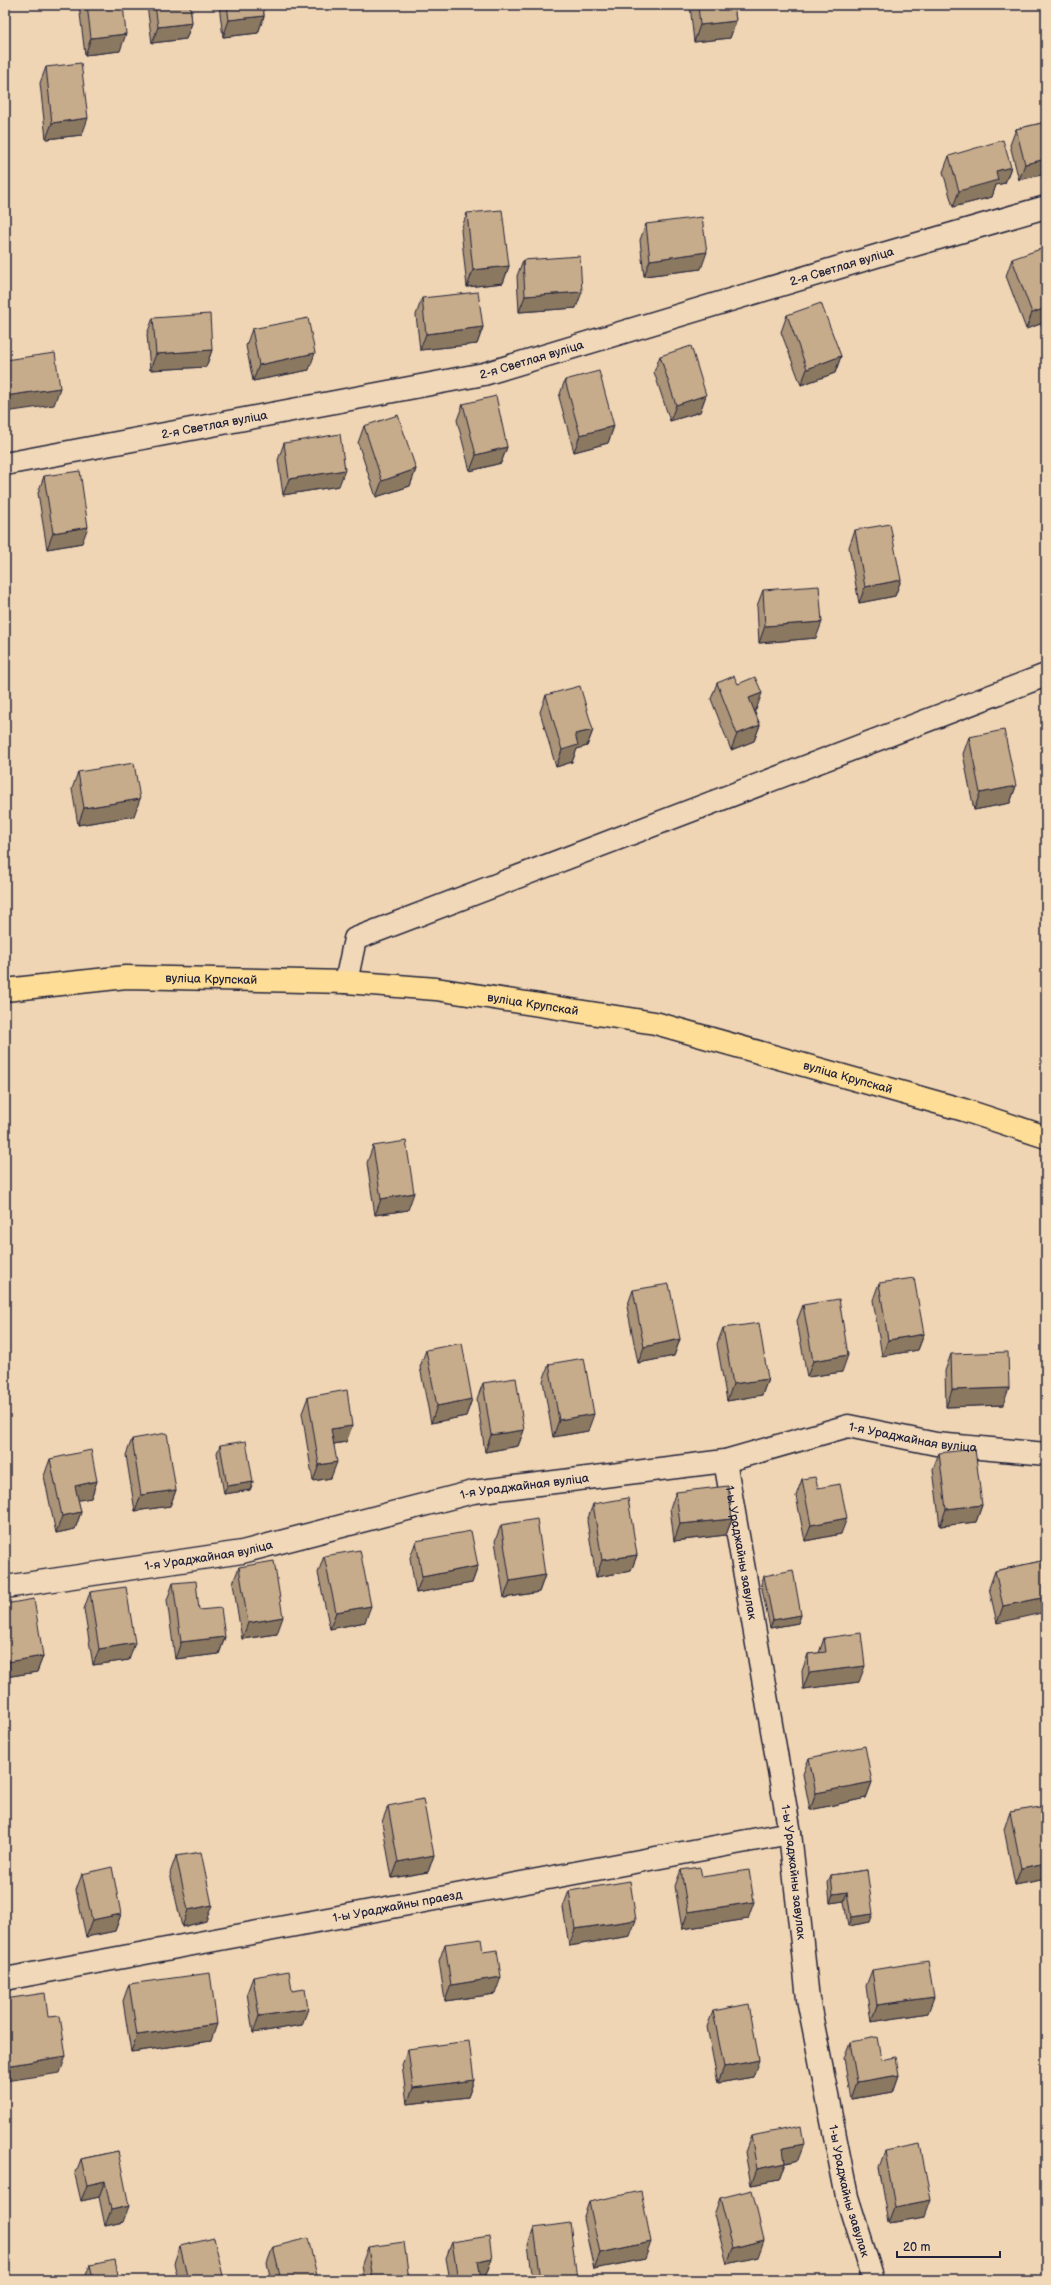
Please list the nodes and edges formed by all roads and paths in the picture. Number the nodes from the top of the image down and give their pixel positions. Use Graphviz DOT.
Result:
graph roads {
  1 [pos="1046,207"];
  2 [pos="5,464"];
  3 [pos="1046,675"];
  4 [pos="346,982"];
  5 [pos="5,990"];
  6 [pos="1046,1137"];
  7 [pos="1046,1454"];
  8 [pos="725,1461"];
  9 [pos="5,1587"];
  10 [pos="790,1833"];
  11 [pos="5,1979"];
  12 [pos="873,2280"];
  1 -- 2 [label="street, 2-я Светлая вуліца"];
  3 -- 4 [label="street"];
  4 -- 5 [label="main road, вуліца Крупскай"];
  4 -- 6 [label="main road, вуліца Крупскай"];
  7 -- 8 [label="street, 1-я Ураджайная вуліца"];
  8 -- 9 [label="street, 1-я Ураджайная вуліца"];
  8 -- 10 [label="street, 1-ы Ураджайны завулак"];
  10 -- 11 [label="street, 1-ы Ураджайны праезд"];
  10 -- 12 [label="street, 1-ы Ураджайны завулак"];
}
